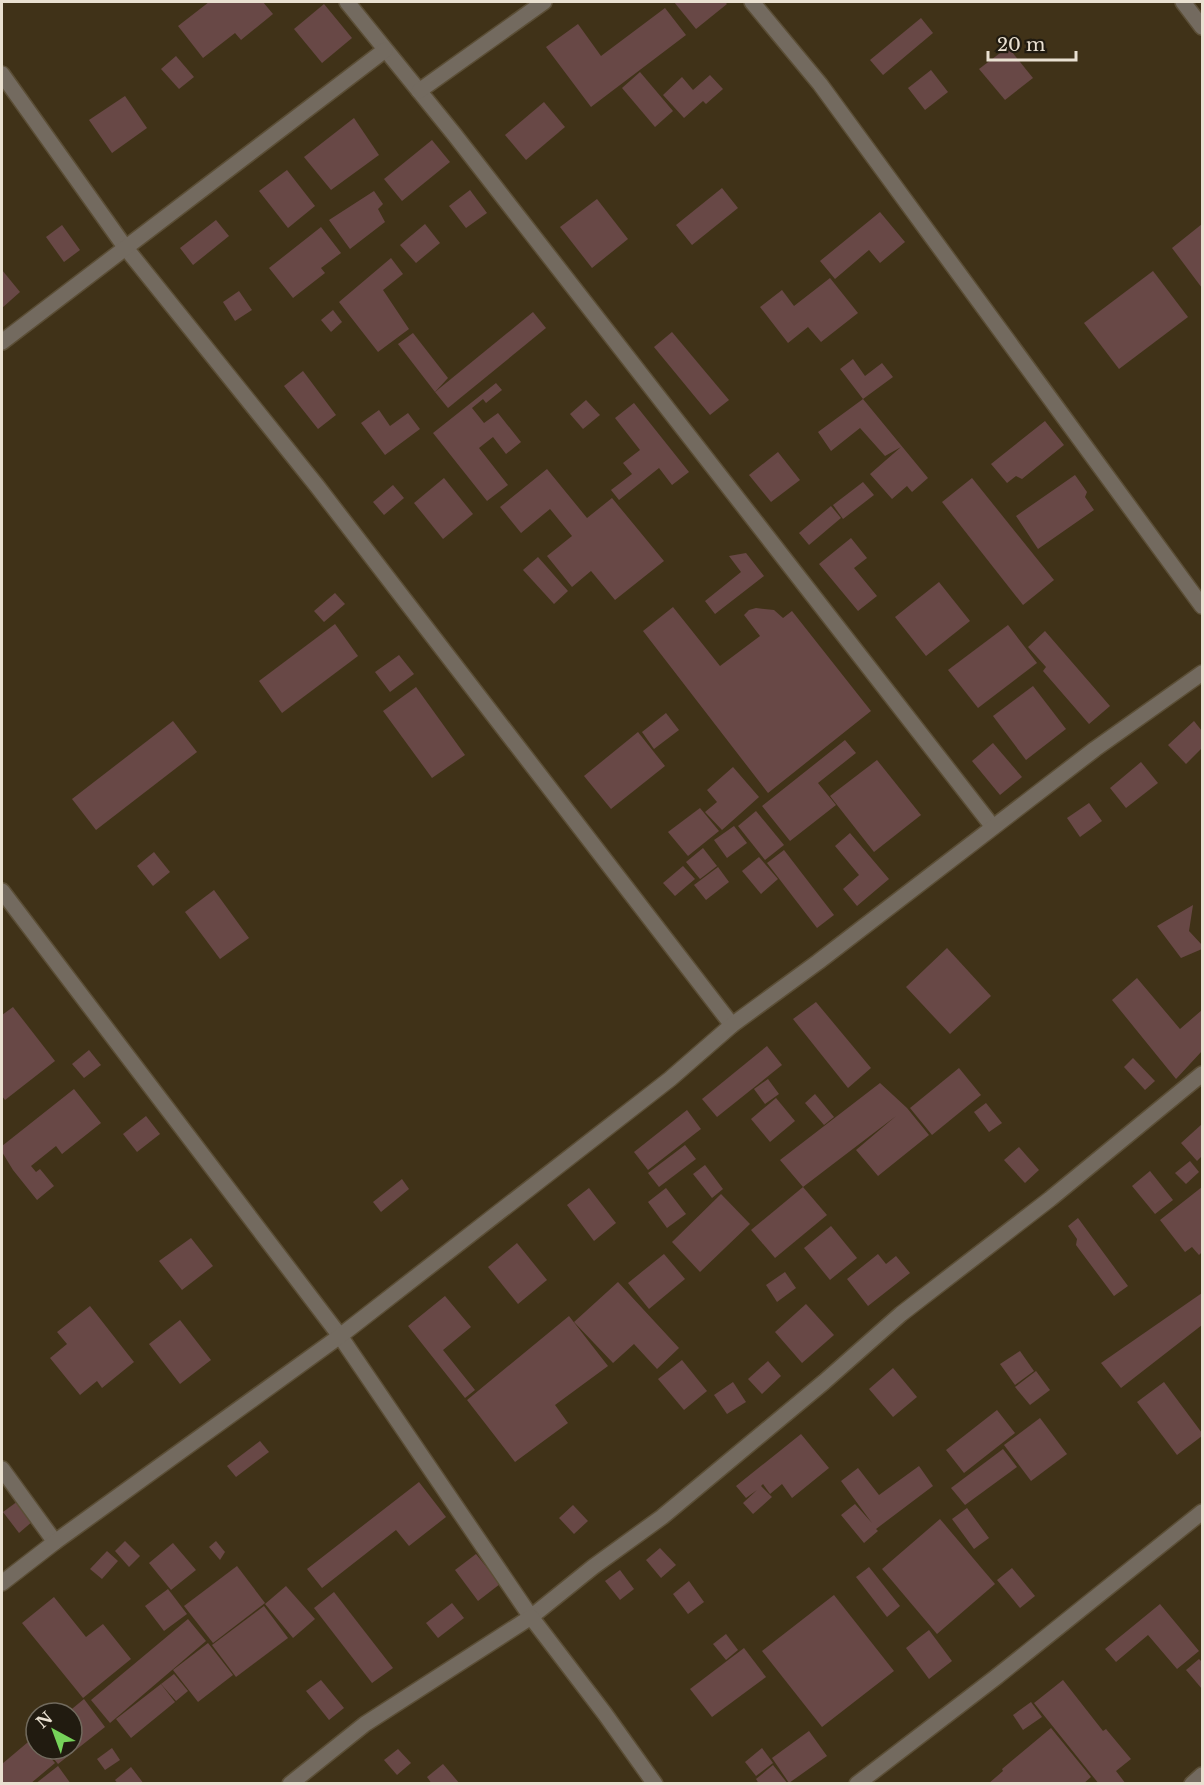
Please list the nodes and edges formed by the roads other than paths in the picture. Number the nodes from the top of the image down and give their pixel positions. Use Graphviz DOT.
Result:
graph roads {
  1 [pos="347,2"];
  2 [pos="544,2"];
  3 [pos="752,2"];
  4 [pos="1183,2"];
  5 [pos="1203,27"];
  6 [pos="386,50"];
  7 [pos="2,74"];
  8 [pos="419,91"];
  9 [pos="125,247"];
  10 [pos="2,342"];
  11 [pos="1203,606"];
  12 [pos="1203,673"];
  13 [pos="993,827"];
  14 [pos="2,891"];
  15 [pos="732,1025"];
  16 [pos="1203,1074"];
  17 [pos="340,1336"];
  18 [pos="2,1470"];
  19 [pos="1203,1512"];
  20 [pos="55,1542"];
  21 [pos="2,1583"];
  22 [pos="531,1617"];
  23 [pos="1203,1775"];
  24 [pos="290,1784"];
  25 [pos="655,1784"];
  26 [pos="857,1784"];
  27 [pos="1192,1784"];
  1 -- 6 [label="street"];
  2 -- 8 [label="street"];
  3 -- 11 [label="street"];
  4 -- 5 [label="street"];
  6 -- 8 [label="street"];
  6 -- 9 [label="street"];
  7 -- 9 [label="street"];
  8 -- 13 [label="street"];
  9 -- 10 [label="street"];
  9 -- 15 [label="street"];
  12 -- 13 [label="street"];
  13 -- 15 [label="street"];
  14 -- 17 [label="street"];
  15 -- 17 [label="street"];
  16 -- 22 [label="street"];
  17 -- 20 [label="street"];
  17 -- 22 [label="street"];
  18 -- 20 [label="street"];
  19 -- 26 [label="street"];
  20 -- 21 [label="street"];
  22 -- 24 [label="street"];
  22 -- 25 [label="street"];
  23 -- 27 [label="street"];
}
